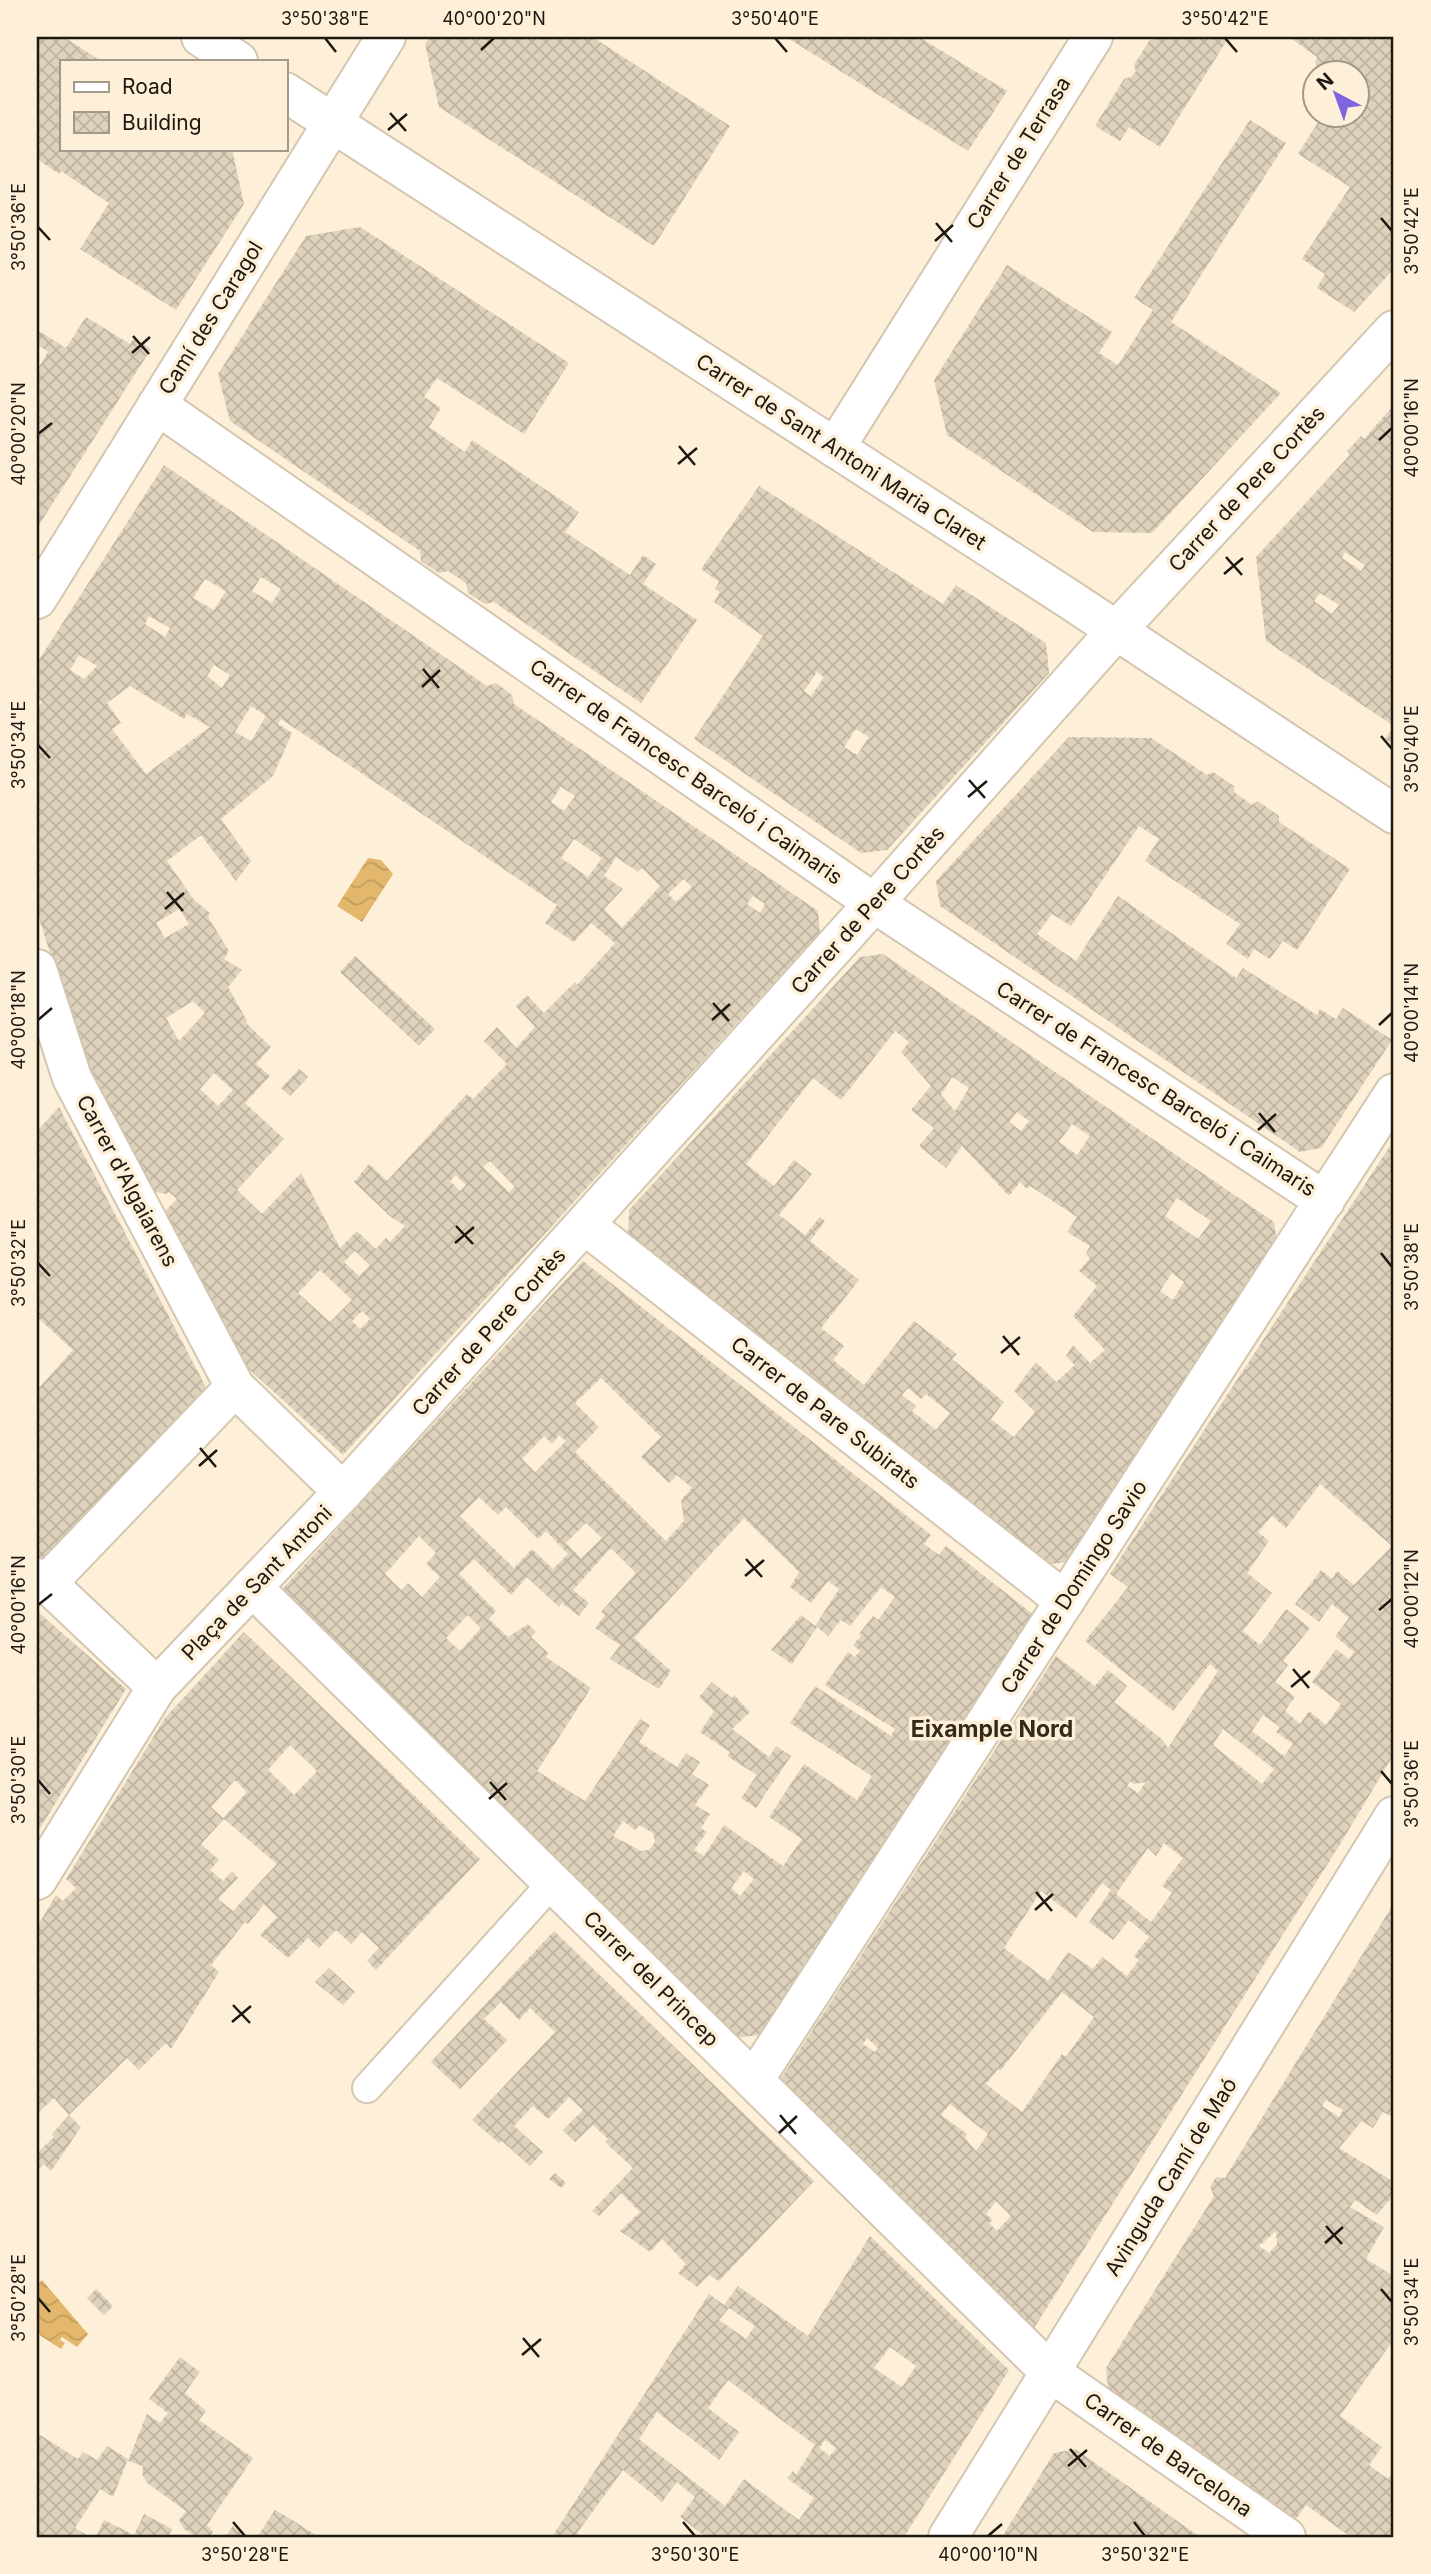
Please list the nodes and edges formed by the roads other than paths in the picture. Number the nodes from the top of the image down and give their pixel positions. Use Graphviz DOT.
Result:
graph roads {
  1 [pos="201,37"];
  2 [pos="386,37"];
  3 [pos="1093,37"];
  4 [pos="236,60"];
  5 [pos="287,93"];
  6 [pos="333,123"];
  7 [pos="1394,330"];
  8 [pos="157,405"];
  9 [pos="835,448"];
  10 [pos="37,599"];
  11 [pos="1116,631"];
  12 [pos="1394,814"];
  13 [pos="874,903"];
  14 [pos="40,989"];
  15 [pos="1394,1093"];
  16 [pos="1325,1201"];
  17 [pos="585,1225"];
  18 [pos="234,1387"];
  19 [pos="343,1492"];
  20 [pos="42,1580"];
  21 [pos="252,1587"];
  22 [pos="1065,1601"];
  23 [pos="157,1687"];
  24 [pos="1394,1816"];
  25 [pos="37,1880"];
  26 [pos="553,1882"];
  27 [pos="754,2080"];
  28 [pos="367,2088"];
  29 [pos="1050,2372"];
  30 [pos="948,2537"];
  31 [pos="1286,2537"];
  1 -- 4 [label="street"];
  2 -- 6 [label="street, Camí des Caragol"];
  3 -- 9 [label="street, Carrer de Terrasa"];
  5 -- 6 [label="street, Carrer de Sant Antoni Maria Claret"];
  6 -- 8 [label="street, Camí des Caragol"];
  6 -- 9 [label="street, Carrer de Sant Antoni Maria Claret"];
  7 -- 11 [label="street, Carrer de Pere Cortès"];
  8 -- 10 [label="street, Camí des Caragol"];
  8 -- 13 [label="street, Carrer de Francesc Barceló i Caimaris"];
  9 -- 11 [label="street, Carrer de Sant Antoni Maria Claret"];
  11 -- 12 [label="street, Carrer de Sant Antoni Maria Claret"];
  11 -- 13 [label="street, Carrer de Pere Cortès"];
  13 -- 16 [label="street, Carrer de Francesc Barceló i Caimaris"];
  13 -- 17 [label="street, Carrer de Pere Cortès"];
  14 -- 18 [label="street, Carrer d'Algaiarens"];
  15 -- 16 [label="street, Carrer de Domingo Savio"];
  16 -- 22 [label="street, Carrer de Domingo Savio"];
  17 -- 19 [label="street, Carrer de Pere Cortès"];
  17 -- 22 [label="street, Carrer de Pare Subirats"];
  18 -- 19 [label="street, Plaça de Sant Antoni"];
  18 -- 20 [label="street"];
  19 -- 21 [label="street, Plaça de Sant Antoni"];
  20 -- 23 [label="street"];
  21 -- 23 [label="street, Plaça de Sant Antoni"];
  21 -- 26 [label="street, Carrer del Princep"];
  22 -- 27 [label="street, Carrer de Domingo Savio"];
  23 -- 25 [label="street, Plaça de Sant Antoni"];
  24 -- 29 [label="street, Avinguda Camí de Maó"];
  26 -- 27 [label="street, Carrer del Princep"];
  26 -- 28 [label="lane"];
  27 -- 29 [label="street, Carrer del Princep"];
  29 -- 30 [label="street, Avinguda Camí de Maó"];
  29 -- 31 [label="street, Carrer de Barcelona"];
}
